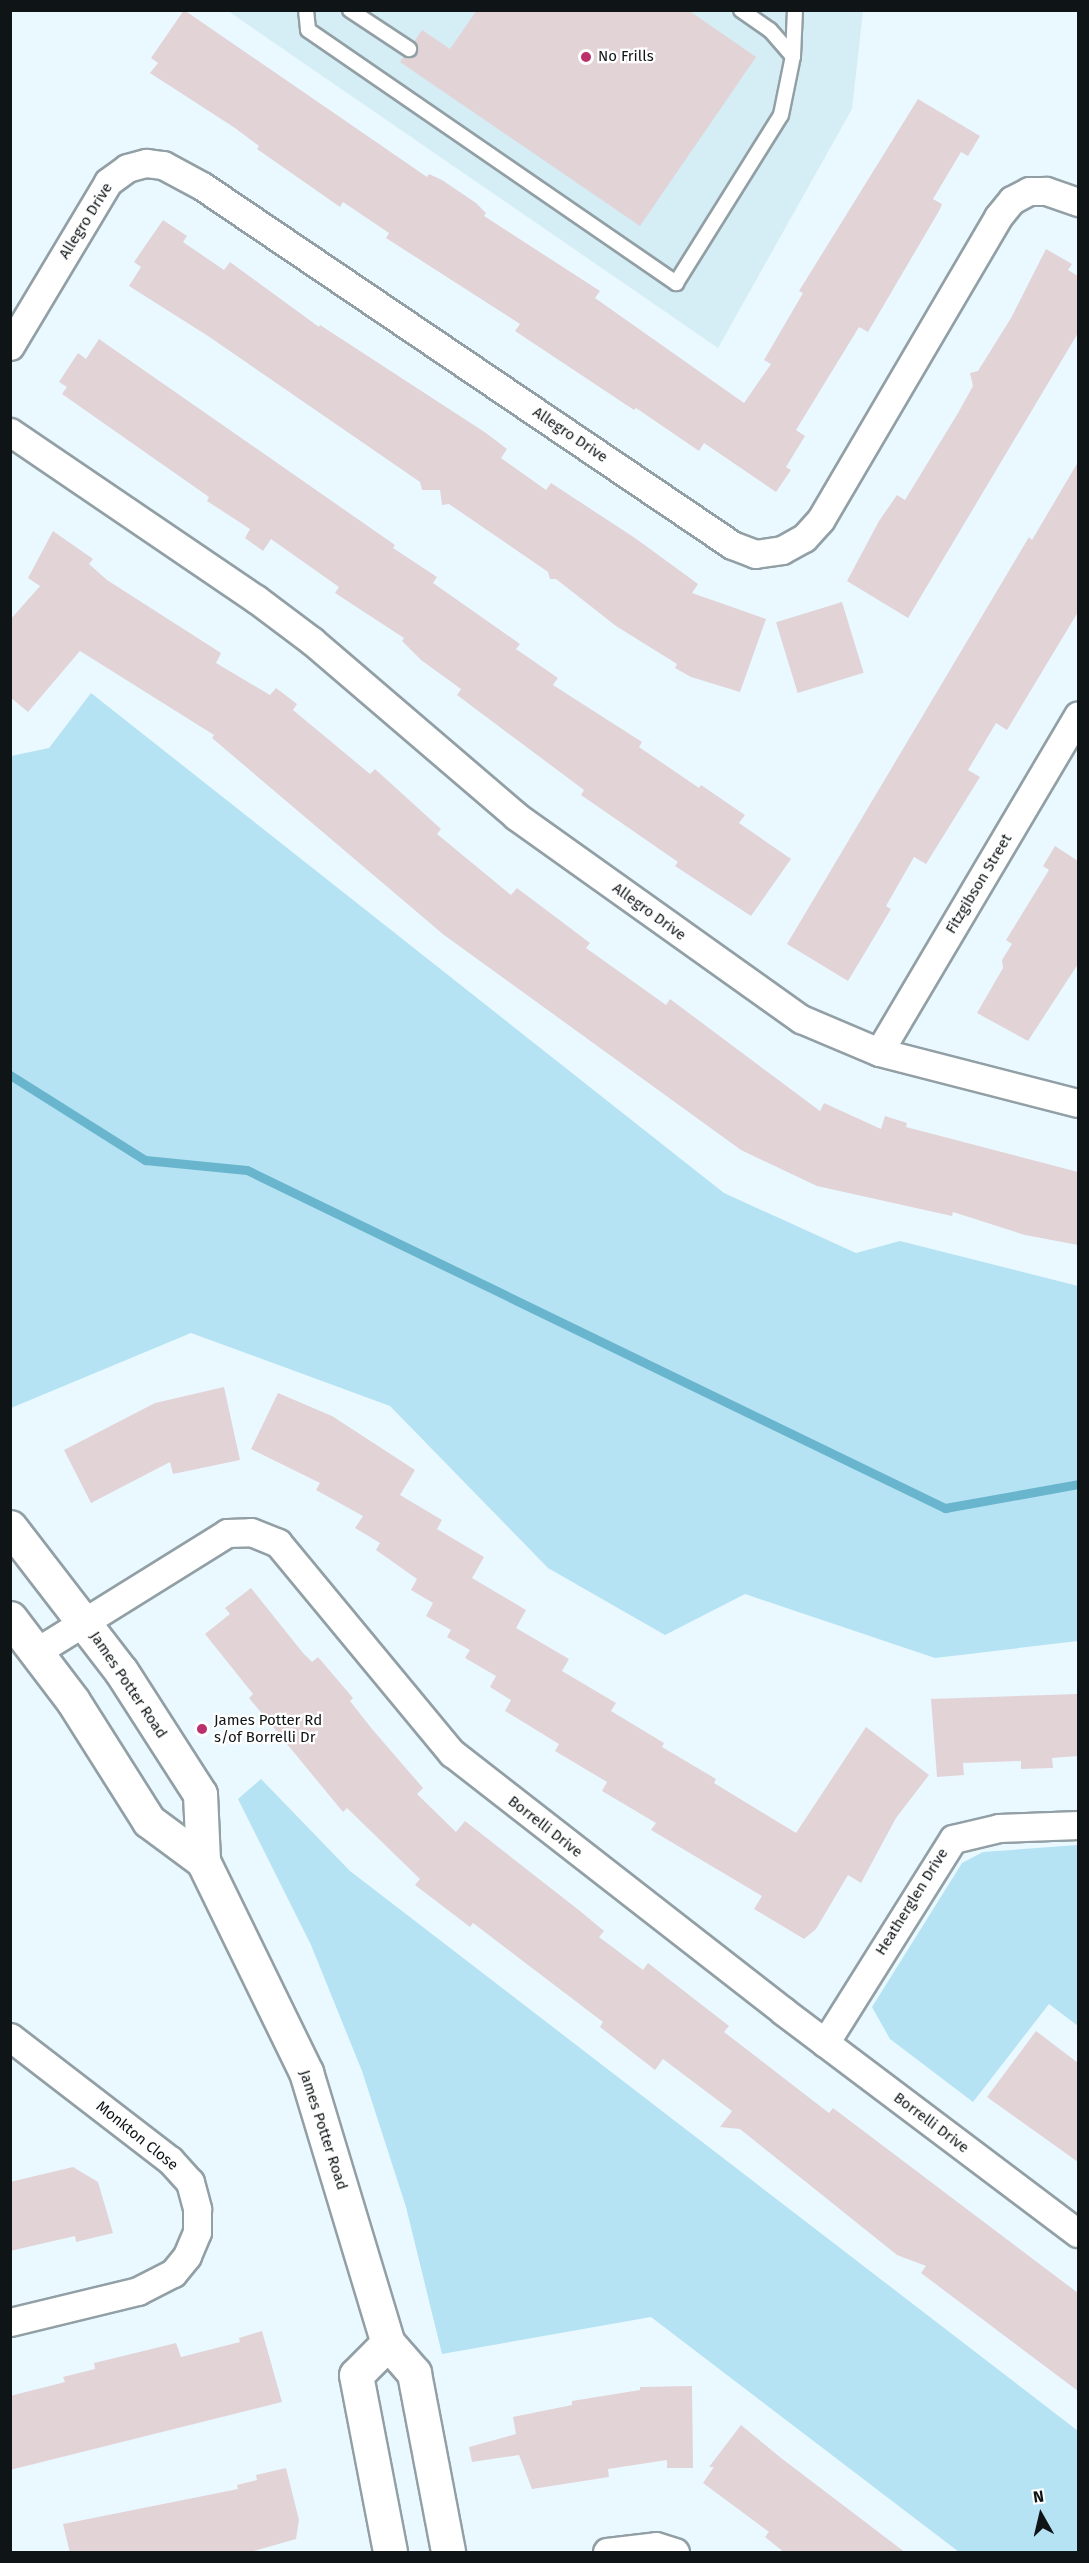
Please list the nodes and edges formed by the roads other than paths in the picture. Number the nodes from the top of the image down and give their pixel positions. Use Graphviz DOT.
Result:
graph roads {
  1 [pos="306,10"];
  2 [pos="350,10"];
  3 [pos="741,10"];
  4 [pos="795,10"];
  5 [pos="409,49"];
  6 [pos="793,56"];
  7 [pos="1078,202"];
  8 [pos="10,346"];
  9 [pos="10,432"];
  10 [pos="1078,715"];
  11 [pos="879,1052"];
  12 [pos="1078,1103"];
  13 [pos="10,1527"];
  14 [pos="10,1618"];
  15 [pos="84,1621"];
  16 [pos="36,1652"];
  17 [pos="1078,1825"];
  18 [pos="203,1861"];
  19 [pos="10,2037"];
  20 [pos="825,2043"];
  21 [pos="1078,2233"];
  22 [pos="10,2322"];
  23 [pos="388,2343"];
  24 [pos="390,2553"];
  25 [pos="448,2553"];
  26 [pos="607,2553"];
  27 [pos="675,2553"];
  1 -- 6 [label="lane"];
  2 -- 5 [label="lane"];
  3 -- 6 [label="lane"];
  4 -- 6 [label="lane"];
  7 -- 8 [label="street, Allegro Drive"];
  9 -- 11 [label="street, Allegro Drive"];
  10 -- 11 [label="street, Fitzgibson Street"];
  11 -- 12 [label="street, Allegro Drive"];
  13 -- 15 [label="main road, James Potter Road"];
  14 -- 16 [label="main road, James Potter Road"];
  15 -- 16 [label="street, Borrelli Drive"];
  15 -- 18 [label="main road, James Potter Road"];
  15 -- 20 [label="street, Borrelli Drive"];
  16 -- 18 [label="main road, James Potter Road"];
  17 -- 20 [label="street, Heatherglen Drive"];
  18 -- 23 [label="main road, James Potter Road"];
  19 -- 22 [label="street, Monkton Close"];
  20 -- 21 [label="street, Borrelli Drive"];
  23 -- 24 [label="main road"];
  23 -- 25 [label="main road, James Potter Road"];
  26 -- 27 [label="street"];
}
